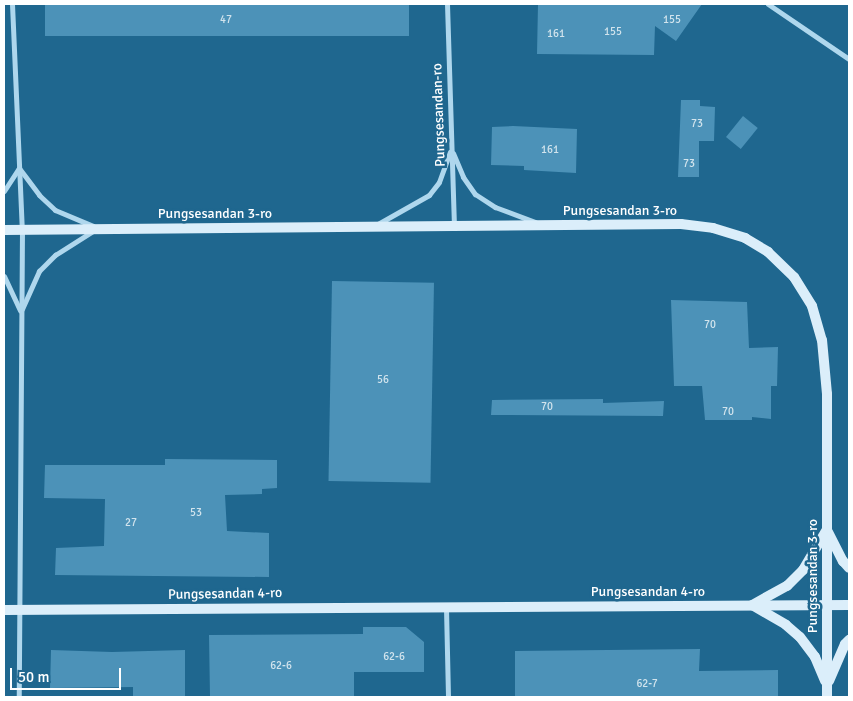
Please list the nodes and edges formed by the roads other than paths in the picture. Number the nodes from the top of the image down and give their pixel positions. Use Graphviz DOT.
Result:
graph roads {
  1 [pos="12,4"];
  2 [pos="448,4"];
  3 [pos="768,4"];
  4 [pos="849,59"];
  5 [pos="452,149"];
  6 [pos="19,168"];
  7 [pos="4,191"];
  8 [pos="543,225"];
  9 [pos="373,226"];
  10 [pos="454,226"];
  11 [pos="98,228"];
  12 [pos="4,230"];
  13 [pos="22,230"];
  14 [pos="4,276"];
  15 [pos="21,313"];
  16 [pos="827,530"];
  17 [pos="849,568"];
  18 [pos="827,604"];
  19 [pos="752,605"];
  20 [pos="849,605"];
  21 [pos="446,606"];
  22 [pos="4,610"];
  23 [pos="19,610"];
  24 [pos="849,640"];
  25 [pos="827,686"];
  26 [pos="19,697"];
  27 [pos="448,697"];
  28 [pos="827,697"];
  1 -- 6 [label="street"];
  2 -- 5 [label="street, Pungsesandan-ro"];
  3 -- 4 [label="street"];
  5 -- 8 [label="street"];
  5 -- 9 [label="street"];
  5 -- 10 [label="street, Pungsesandan-ro"];
  6 -- 7 [label="street"];
  6 -- 11 [label="street"];
  6 -- 13 [label="street"];
  8 -- 10 [label="street, Pungsesandan 3-ro"];
  8 -- 16 [label="street, Pungsesandan 3-ro"];
  9 -- 10 [label="street, Pungsesandan 3-ro"];
  9 -- 11 [label="street, Pungsesandan 3-ro"];
  11 -- 13 [label="street, Pungsesandan 3-ro"];
  11 -- 15 [label="street"];
  12 -- 13 [label="street, Pungsesandan 3-ro"];
  13 -- 15 [label="street"];
  14 -- 15 [label="street"];
  15 -- 23 [label="street"];
  16 -- 17 [label="street"];
  16 -- 18 [label="street, Pungsesandan 3-ro"];
  16 -- 19 [label="street"];
  18 -- 19 [label="street, Pungsesandan 4-ro"];
  18 -- 20 [label="street, Pungsesandan 4-ro"];
  18 -- 25 [label="street, Pungsesandan 3-ro"];
  19 -- 21 [label="street, Pungsesandan 4-ro"];
  19 -- 25 [label="street"];
  21 -- 23 [label="street, Pungsesandan 4-ro"];
  21 -- 27 [label="street"];
  22 -- 23 [label="street, Pungsesandan 4-ro"];
  23 -- 26 [label="street"];
  24 -- 25 [label="street"];
  25 -- 28 [label="street, Pungsesandan 3-ro"];
}
